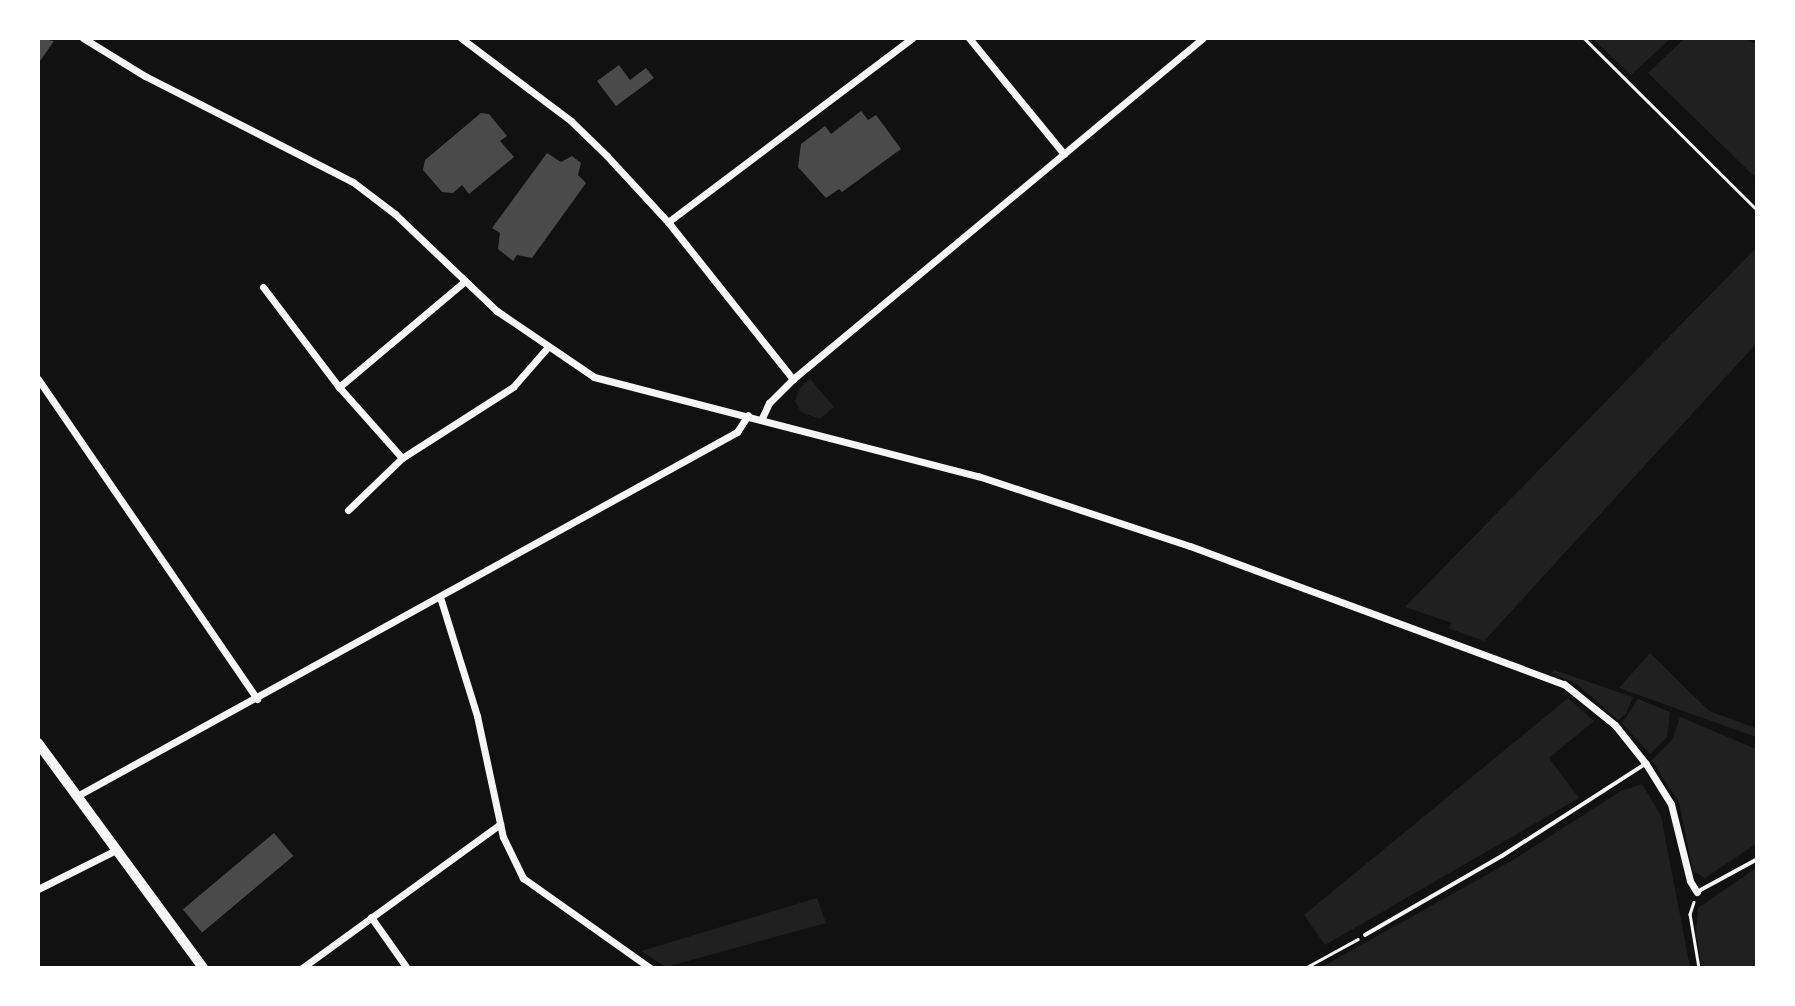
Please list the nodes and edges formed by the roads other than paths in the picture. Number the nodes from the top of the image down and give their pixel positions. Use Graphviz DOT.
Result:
graph roads {
  1 [pos="83,38"];
  2 [pos="461,38"];
  3 [pos="912,38"];
  4 [pos="969,38"];
  5 [pos="1203,38"];
  6 [pos="1064,154"];
  7 [pos="668,222"];
  8 [pos="465,281"];
  9 [pos="263,288"];
  10 [pos="547,348"];
  11 [pos="38,379"];
  12 [pos="793,379"];
  13 [pos="339,387"];
  14 [pos="748,415"];
  15 [pos="762,418"];
  16 [pos="402,458"];
  17 [pos="348,510"];
  18 [pos="440,597"];
  19 [pos="257,699"];
  20 [pos="38,743"];
  21 [pos="1646,764"];
  22 [pos="77,796"];
  23 [pos="500,824"];
  24 [pos="116,849"];
  25 [pos="1756,860"];
  26 [pos="38,889"];
  27 [pos="1697,892"];
  28 [pos="371,917"];
  29 [pos="1365,935"];
  30 [pos="203,968"];
  31 [pos="302,968"];
  32 [pos="407,968"];
  33 [pos="650,968"];
  1 -- 8 [label="street"];
  2 -- 7 [label="street"];
  3 -- 7 [label="street"];
  4 -- 6 [label="street"];
  5 -- 6 [label="street"];
  6 -- 12 [label="street"];
  7 -- 12 [label="street"];
  8 -- 10 [label="street"];
  8 -- 13 [label="street"];
  9 -- 13 [label="street"];
  10 -- 14 [label="street"];
  10 -- 16 [label="street"];
  11 -- 19 [label="street"];
  12 -- 15 [label="street"];
  13 -- 16 [label="street"];
  14 -- 15 [label="street"];
  14 -- 18 [label="street"];
  15 -- 21 [label="street"];
  16 -- 17 [label="street"];
  18 -- 19 [label="street"];
  18 -- 23 [label="street"];
  19 -- 22 [label="street"];
  20 -- 22 [label="main road"];
  21 -- 27 [label="street"];
  21 -- 29 [label="lane"];
  22 -- 24 [label="main road"];
  23 -- 28 [label="street"];
  23 -- 33 [label="street"];
  24 -- 26 [label="street"];
  24 -- 30 [label="main road"];
  25 -- 27 [label="lane"];
  28 -- 31 [label="street"];
  28 -- 32 [label="street"];
}
